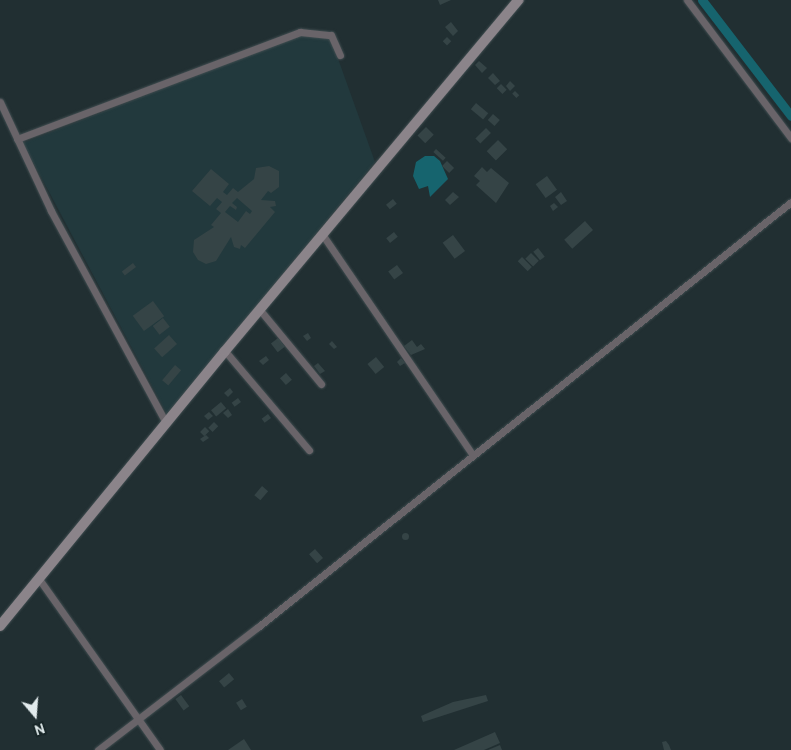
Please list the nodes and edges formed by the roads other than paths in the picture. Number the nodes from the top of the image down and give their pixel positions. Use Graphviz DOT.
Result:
graph roads {
  1 [pos="519,0"];
  2 [pos="687,0"];
  3 [pos="340,55"];
  4 [pos="0,102"];
  5 [pos="791,138"];
  6 [pos="17,139"];
  7 [pos="791,202"];
  8 [pos="322,234"];
  9 [pos="260,310"];
  10 [pos="225,350"];
  11 [pos="321,384"];
  12 [pos="166,423"];
  13 [pos="309,450"];
  14 [pos="473,455"];
  15 [pos="40,579"];
  16 [pos="0,626"];
  17 [pos="139,720"];
  18 [pos="98,750"];
  19 [pos="160,750"];
  1 -- 8 [label="street"];
  2 -- 5 [label="street"];
  3 -- 6 [label="street"];
  4 -- 6 [label="street"];
  6 -- 12 [label="street"];
  7 -- 14 [label="street"];
  8 -- 9 [label="street"];
  8 -- 14 [label="street"];
  9 -- 10 [label="street"];
  9 -- 11 [label="street"];
  10 -- 12 [label="street"];
  10 -- 13 [label="street"];
  12 -- 15 [label="street"];
  14 -- 17 [label="street"];
  15 -- 16 [label="street"];
  15 -- 17 [label="street"];
  17 -- 18 [label="street"];
  17 -- 19 [label="street"];
}
